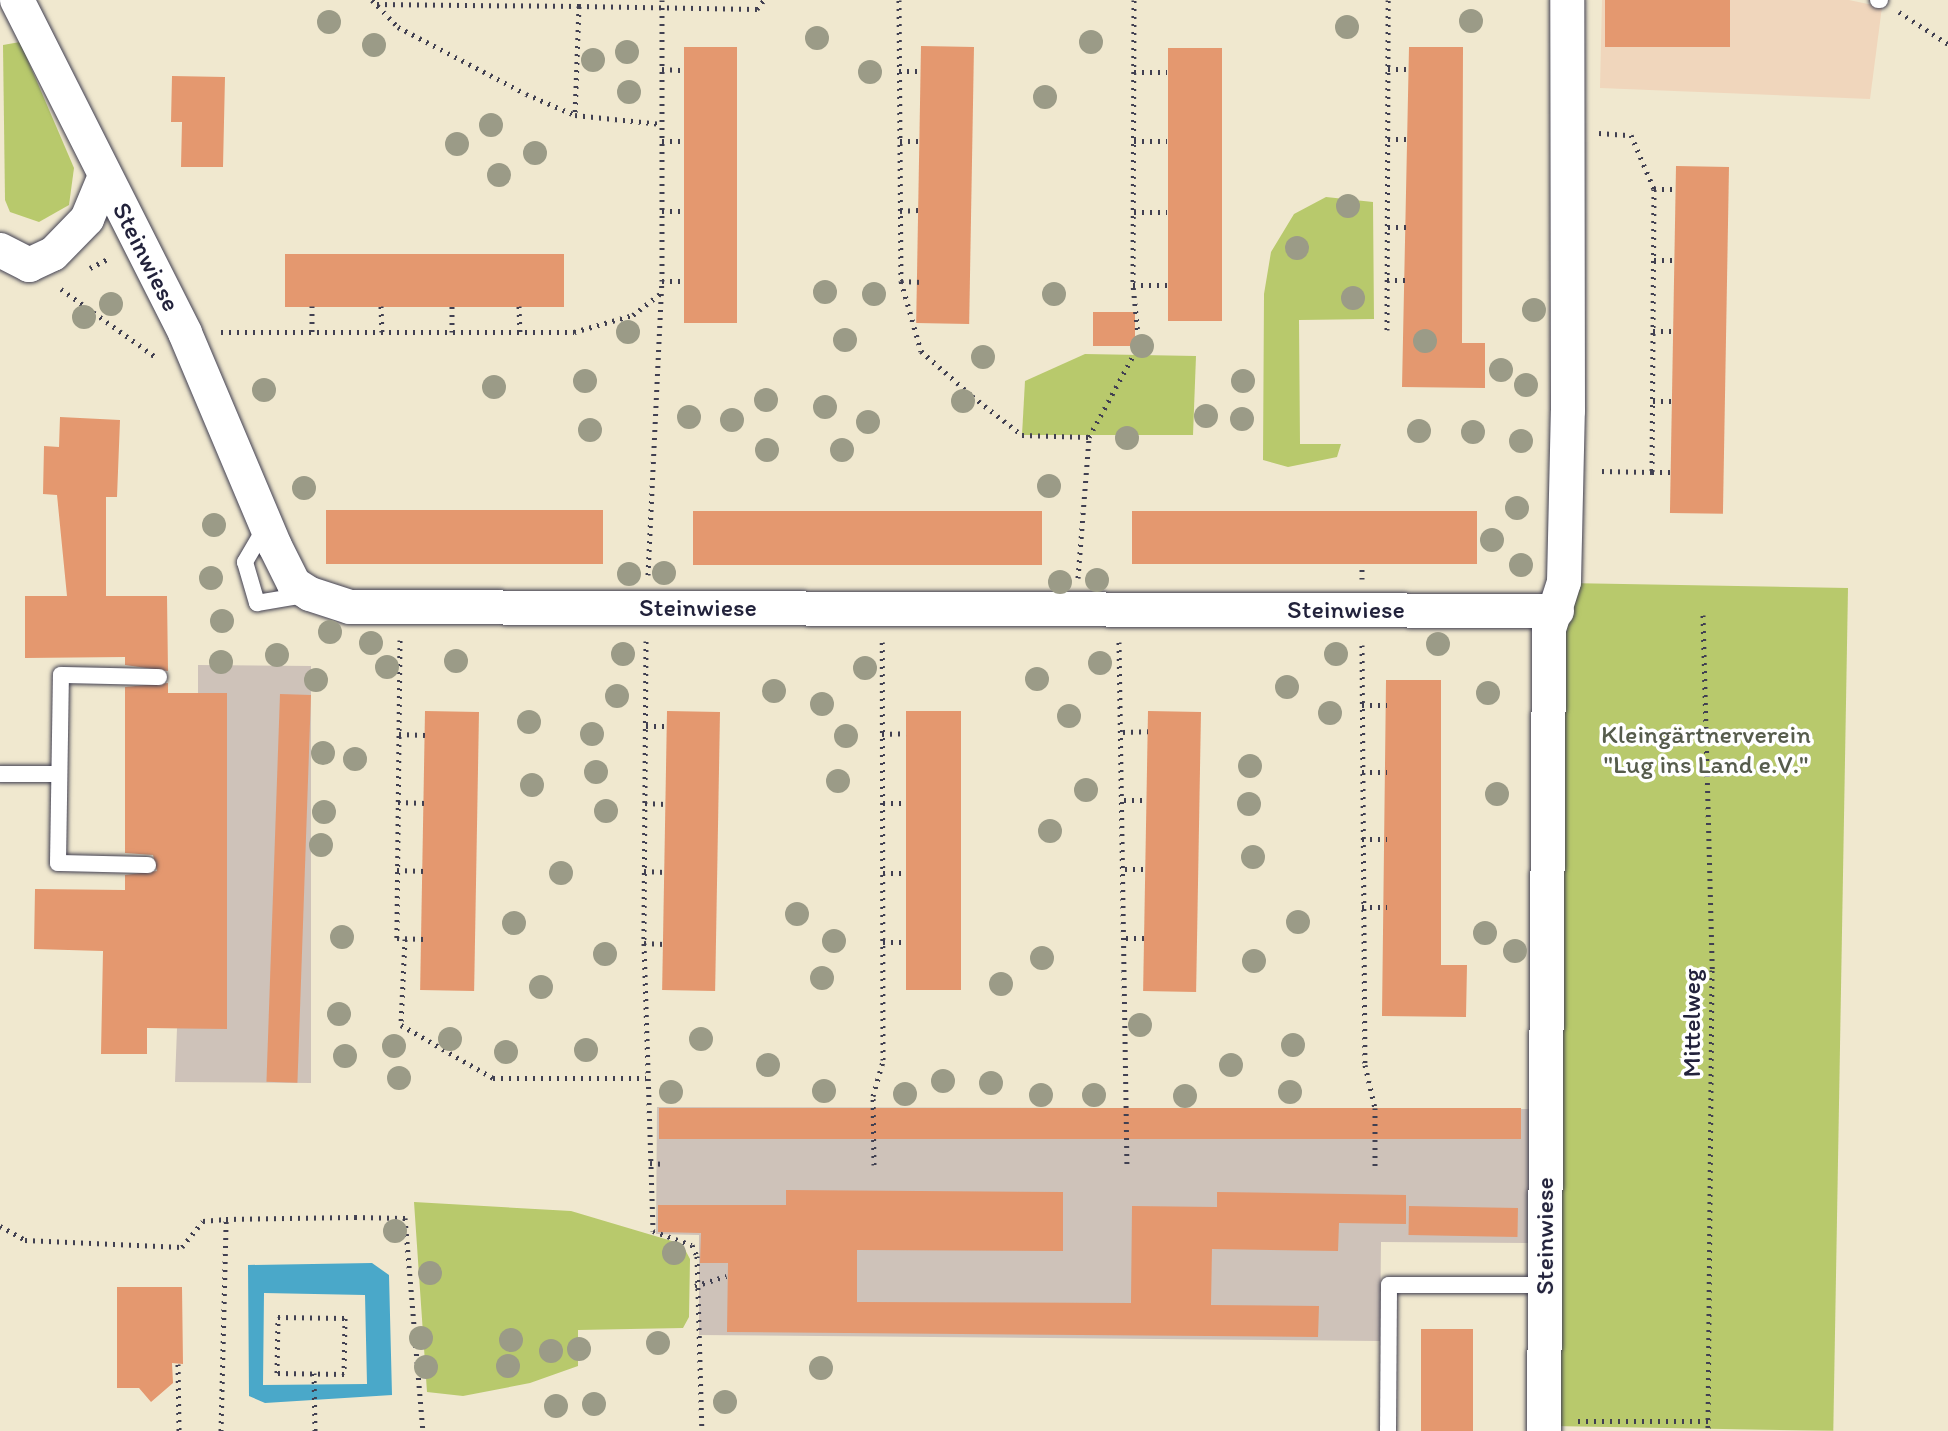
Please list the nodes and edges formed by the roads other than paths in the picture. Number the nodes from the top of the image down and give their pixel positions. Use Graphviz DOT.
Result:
graph roads {
  1 [pos="17,0"];
  2 [pos="1567,0"];
  3 [pos="105,176"];
  4 [pos="0,250"];
  5 [pos="1557,611"];
  6 [pos="159,677"];
  7 [pos="0,774"];
  8 [pos="59,774"];
  9 [pos="148,865"];
  10 [pos="1545,1285"];
  11 [pos="1544,1426"];
  12 [pos="1388,1431"];
  1 -- 3 [label="street, Steinwiese"];
  2 -- 5 [label="street, Steinwiese"];
  3 -- 4 [label="street, Steinwiese"];
  3 -- 5 [label="street, Steinwiese"];
  5 -- 10 [label="street, Steinwiese"];
  6 -- 8 [label="lane"];
  7 -- 8 [label="lane"];
  8 -- 9 [label="lane"];
  10 -- 11 [label="street, Steinwiese"];
  10 -- 12 [label="lane"];
}
